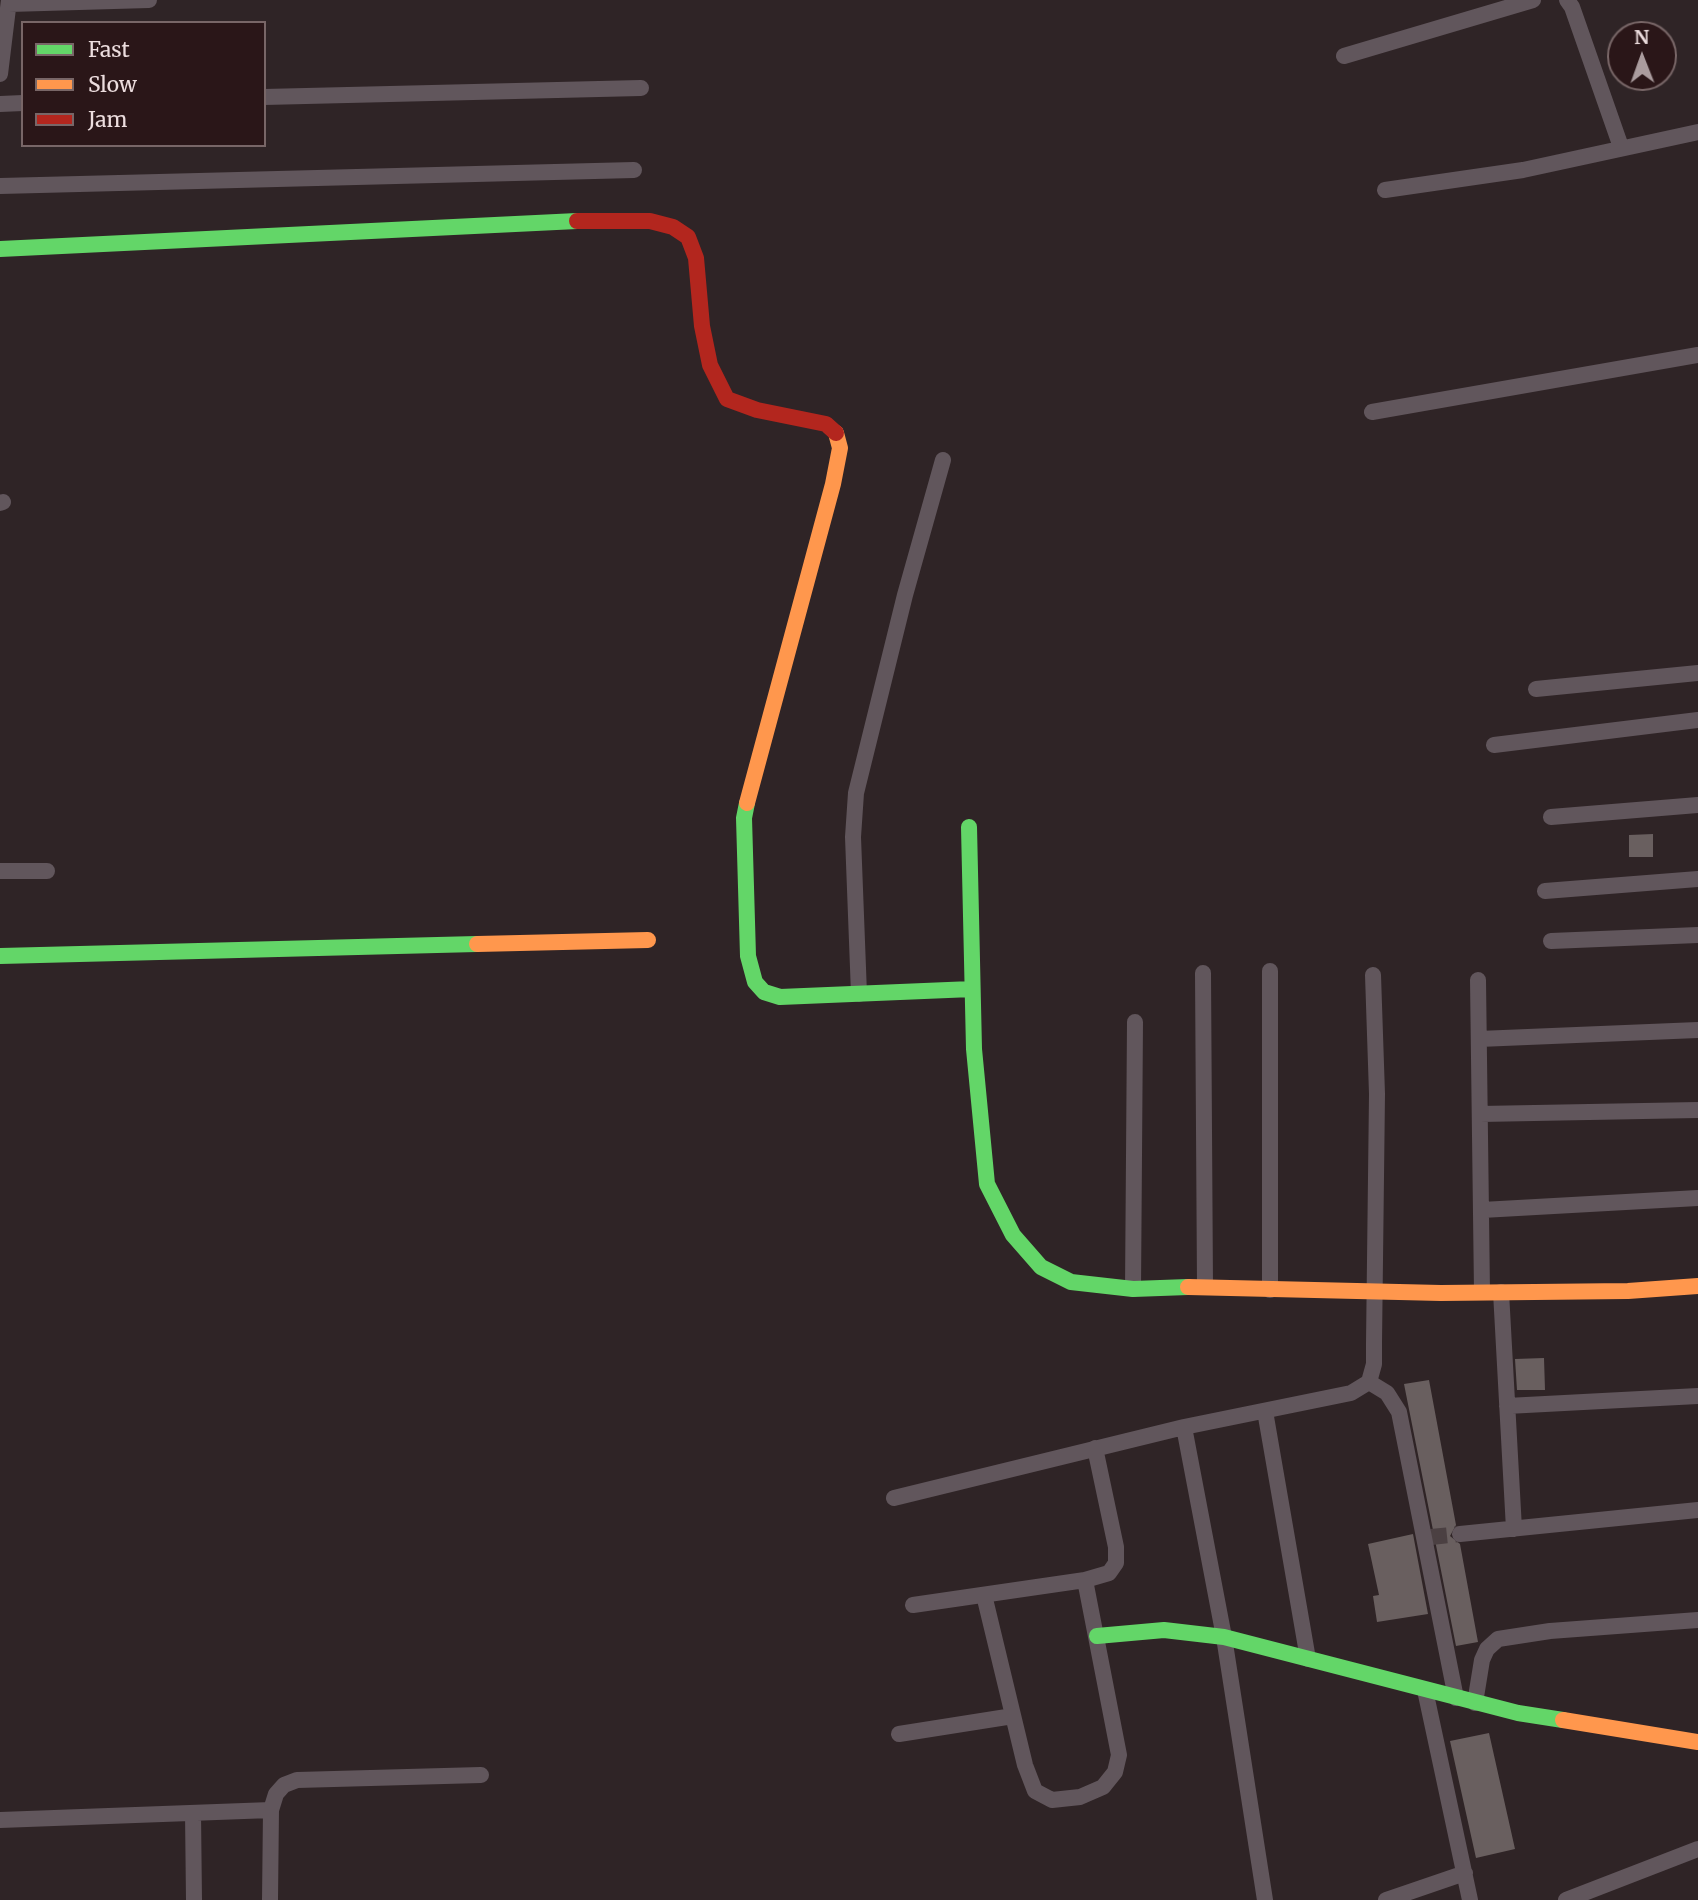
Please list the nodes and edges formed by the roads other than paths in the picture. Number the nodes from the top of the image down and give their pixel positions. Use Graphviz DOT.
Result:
graph roads {
  1 [pos="149,0"];
  2 [pos="1533,0"];
  3 [pos="1567,0"];
  4 [pos="9,2"];
  5 [pos="1344,56"];
  6 [pos="0,74"];
  7 [pos="641,88"];
  8 [pos="266,97"];
  9 [pos="21,103"];
  10 [pos="0,104"];
  11 [pos="1698,132"];
  12 [pos="1621,148"];
  13 [pos="634,170"];
  14 [pos="0,186"];
  15 [pos="1385,190"];
  16 [pos="0,249"];
  17 [pos="1698,355"];
  18 [pos="1372,412"];
  19 [pos="943,460"];
  20 [pos="1698,673"];
  21 [pos="1536,689"];
  22 [pos="1698,720"];
  23 [pos="1494,745"];
  24 [pos="1698,805"];
  25 [pos="1551,817"];
  26 [pos="969,827"];
  27 [pos="0,871"];
  28 [pos="47,871"];
  29 [pos="1698,879"];
  30 [pos="1545,891"];
  31 [pos="1698,935"];
  32 [pos="648,940"];
  33 [pos="1551,941"];
  34 [pos="0,956"];
  35 [pos="1270,971"];
  36 [pos="1203,972"];
  37 [pos="1373,975"];
  38 [pos="1479,980"];
  39 [pos="972,989"];
  40 [pos="859,994"];
  41 [pos="1135,1022"];
  42 [pos="1698,1030"];
  43 [pos="1479,1039"];
  44 [pos="1698,1110"];
  45 [pos="1480,1114"];
  46 [pos="1698,1198"];
  47 [pos="1482,1210"];
  48 [pos="1205,1286"];
  49 [pos="1698,1286"];
  50 [pos="1133,1289"];
  51 [pos="1373,1289"];
  52 [pos="1270,1290"];
  53 [pos="1482,1292"];
  54 [pos="1501,1292"];
  55 [pos="1369,1382"];
  56 [pos="1698,1396"];
  57 [pos="1507,1406"];
  58 [pos="1265,1411"];
  59 [pos="1185,1427"];
  60 [pos="1095,1448"];
  61 [pos="894,1498"];
  62 [pos="1698,1510"];
  63 [pos="1514,1529"];
  64 [pos="1460,1534"];
  65 [pos="1086,1580"];
  66 [pos="984,1595"];
  67 [pos="913,1605"];
  68 [pos="1698,1620"];
  69 [pos="1097,1636"];
  70 [pos="1224,1637"];
  71 [pos="1308,1659"];
  72 [pos="1426,1690"];
  73 [pos="1456,1698"];
  74 [pos="1475,1703"];
  75 [pos="1013,1716"];
  76 [pos="899,1734"];
  77 [pos="1698,1742"];
  78 [pos="481,1775"];
  79 [pos="271,1810"];
  80 [pos="193,1813"];
  81 [pos="0,1821"];
  82 [pos="1698,1849"];
  83 [pos="1465,1874"];
  84 [pos="194,1900"];
  85 [pos="270,1900"];
  86 [pos="1265,1900"];
  87 [pos="1386,1900"];
  88 [pos="1470,1900"];
  89 [pos="1566,1900"];
  1 -- 4 [label="street"];
  2 -- 5 [label="street"];
  3 -- 12 [label="street"];
  4 -- 6 [label="street"];
  7 -- 8 [label="street"];
  9 -- 10 [label="street"];
  11 -- 12 [label="street"];
  12 -- 15 [label="street"];
  13 -- 14 [label="street"];
  16 -- 40 [label="street"];
  17 -- 18 [label="street"];
  19 -- 40 [label="street"];
  20 -- 21 [label="street"];
  22 -- 23 [label="street"];
  24 -- 25 [label="street"];
  26 -- 39 [label="street"];
  27 -- 28 [label="street"];
  29 -- 30 [label="street"];
  31 -- 33 [label="street"];
  32 -- 34 [label="street"];
  35 -- 52 [label="street"];
  36 -- 48 [label="street"];
  37 -- 51 [label="street"];
  38 -- 43 [label="street"];
  39 -- 40 [label="street"];
  39 -- 50 [label="street"];
  41 -- 50 [label="street"];
  42 -- 43 [label="street"];
  43 -- 45 [label="street"];
  44 -- 45 [label="street"];
  45 -- 47 [label="street"];
  46 -- 47 [label="street"];
  47 -- 53 [label="street"];
  48 -- 50 [label="street"];
  48 -- 52 [label="street"];
  49 -- 54 [label="street"];
  51 -- 52 [label="street"];
  51 -- 53 [label="street"];
  51 -- 55 [label="street"];
  53 -- 54 [label="street"];
  54 -- 57 [label="street"];
  55 -- 58 [label="street"];
  55 -- 73 [label="street"];
  56 -- 57 [label="street"];
  57 -- 63 [label="street"];
  58 -- 59 [label="street"];
  58 -- 71 [label="street"];
  59 -- 60 [label="street"];
  59 -- 70 [label="street"];
  60 -- 61 [label="street"];
  60 -- 65 [label="street"];
  62 -- 63 [label="street"];
  63 -- 64 [label="street"];
  65 -- 66 [label="street"];
  65 -- 69 [label="street"];
  66 -- 67 [label="street"];
  66 -- 75 [label="street"];
  68 -- 74 [label="street"];
  69 -- 70 [label="street"];
  69 -- 75 [label="street"];
  70 -- 71 [label="street"];
  70 -- 86 [label="street"];
  71 -- 72 [label="street"];
  72 -- 73 [label="street"];
  72 -- 83 [label="street"];
  73 -- 74 [label="street"];
  74 -- 77 [label="street"];
  75 -- 76 [label="street"];
  78 -- 79 [label="street"];
  79 -- 80 [label="street"];
  79 -- 85 [label="street"];
  80 -- 81 [label="street"];
  80 -- 84 [label="street"];
  82 -- 89 [label="street"];
  83 -- 87 [label="street"];
  83 -- 88 [label="street"];
}
